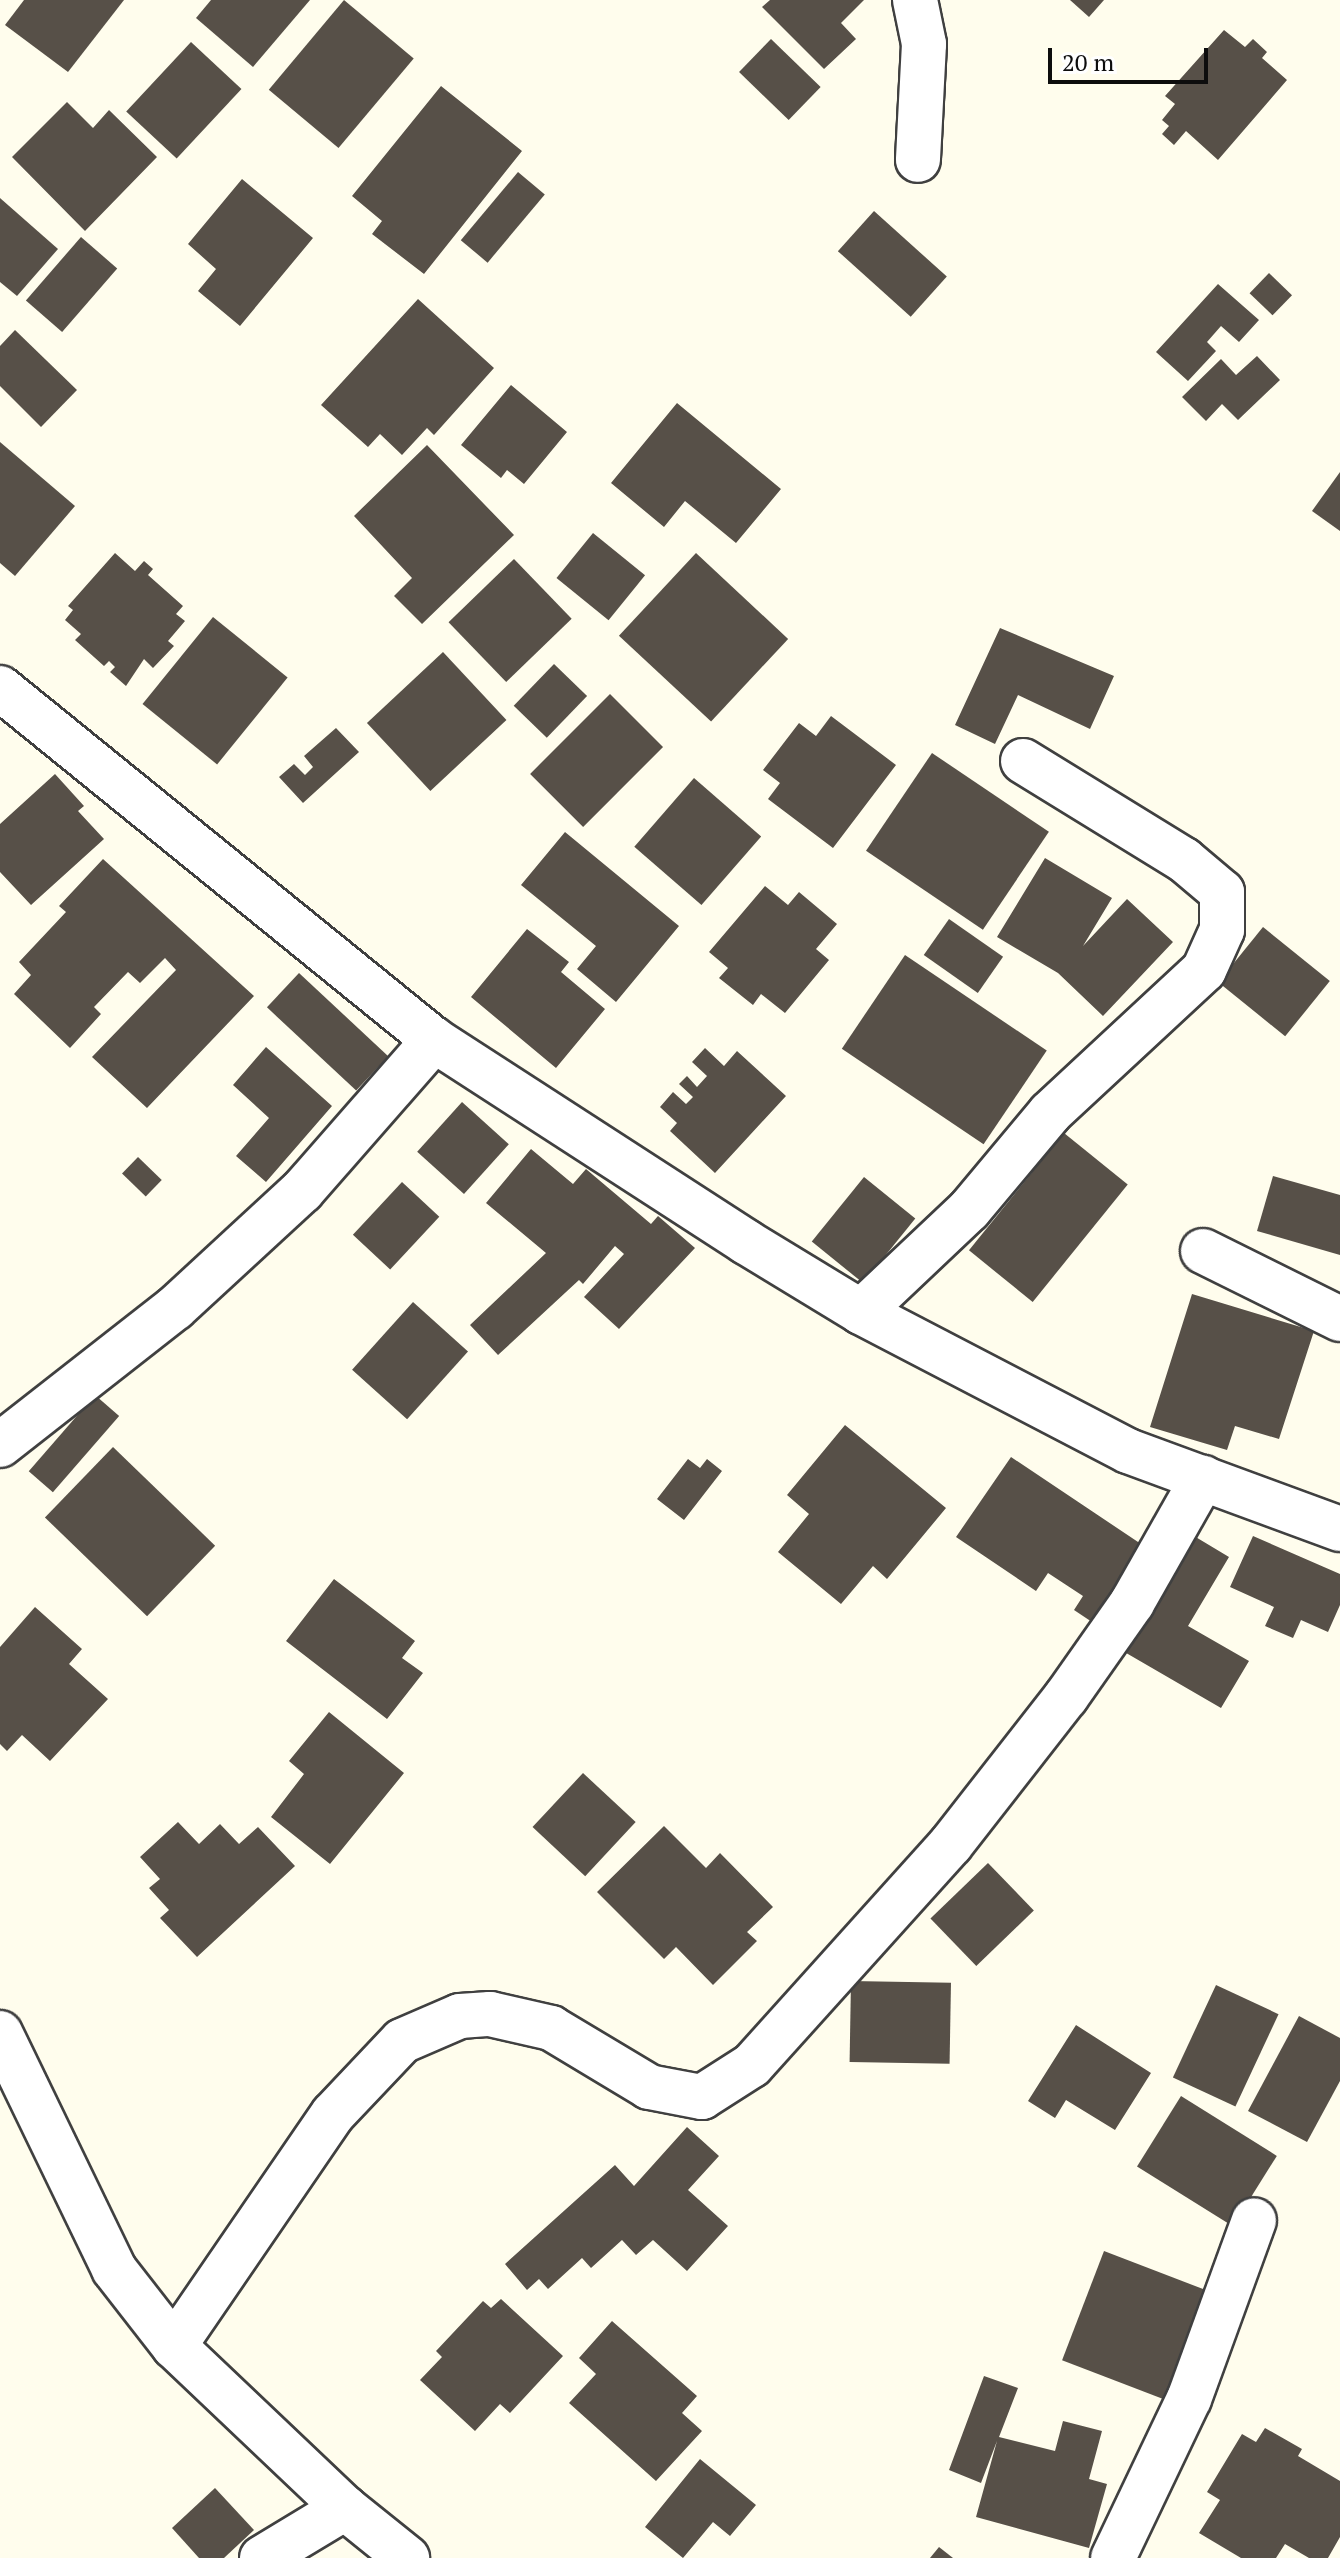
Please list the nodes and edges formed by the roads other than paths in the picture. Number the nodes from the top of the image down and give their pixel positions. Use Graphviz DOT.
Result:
graph roads {
  1 [pos="915,0"];
  2 [pos="918,160"];
  3 [pos="0,688"];
  4 [pos="1023,761"];
  5 [pos="434,1040"];
  6 [pos="1203,1251"];
  7 [pos="861,1312"];
  8 [pos="1340,1319"];
  9 [pos="0,1445"];
  10 [pos="1203,1478"];
  11 [pos="1340,1529"];
  12 [pos="0,2033"];
  13 [pos="1254,2220"];
  14 [pos="174,2346"];
  15 [pos="345,2508"];
  16 [pos="262,2558"];
  17 [pos="407,2558"];
  18 [pos="1113,2558"];
  1 -- 2 [label="street"];
  3 -- 5 [label="street"];
  4 -- 7 [label="street"];
  5 -- 7 [label="street"];
  5 -- 9 [label="street"];
  6 -- 8 [label="street"];
  7 -- 10 [label="street"];
  10 -- 11 [label="street"];
  10 -- 14 [label="street"];
  12 -- 14 [label="street"];
  13 -- 18 [label="street"];
  14 -- 15 [label="street"];
  15 -- 16 [label="street"];
  15 -- 17 [label="street"];
}
